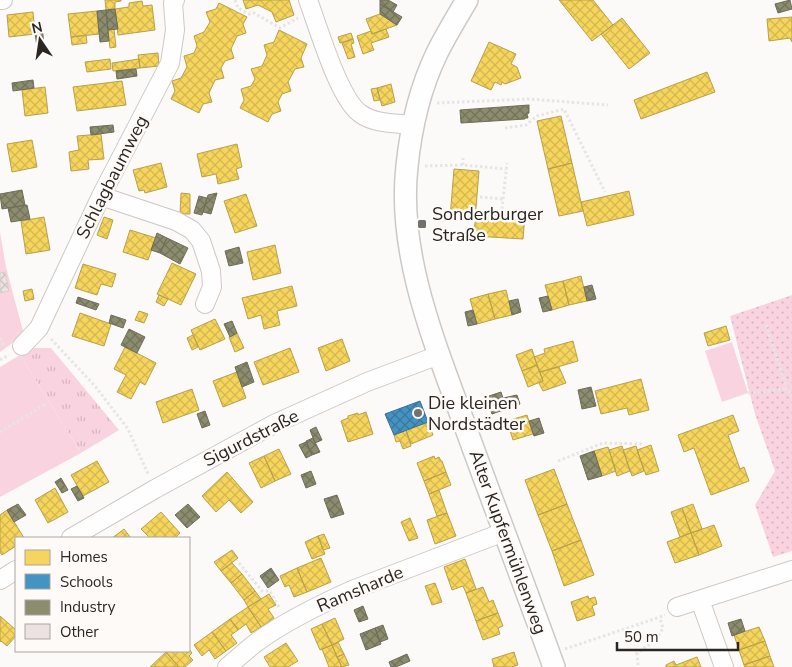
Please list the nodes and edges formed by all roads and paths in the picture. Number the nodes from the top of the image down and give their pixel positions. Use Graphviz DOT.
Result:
graph roads {
  1 [pos="175,0"];
  2 [pos="235,0"];
  3 [pos="467,0"];
  4 [pos="310,5"];
  5 [pos="419,104"];
  6 [pos="608,105"];
  7 [pos="413,125"];
  8 [pos="505,128"];
  9 [pos="463,158"];
  10 [pos="507,163"];
  11 [pos="463,164"];
  12 [pos="406,167"];
  13 [pos="506,169"];
  14 [pos="606,192"];
  15 [pos="101,196"];
  16 [pos="480,197"];
  17 [pos="503,199"];
  18 [pos="502,209"];
  19 [pos="205,304"];
  20 [pos="766,325"];
  21 [pos="39,328"];
  22 [pos="22,346"];
  23 [pos="439,355"];
  24 [pos="787,389"];
  25 [pos="748,393"];
  26 [pos="792,396"];
  27 [pos="46,404"];
  28 [pos="0,432"];
  29 [pos="642,444"];
  30 [pos="558,462"];
  31 [pos="155,489"];
  32 [pos="504,532"];
  33 [pos="72,537"];
  34 [pos="238,563"];
  35 [pos="792,570"];
  36 [pos="15,571"];
  37 [pos="0,580"];
  38 [pos="700,600"];
  39 [pos="677,608"];
  40 [pos="660,617"];
  41 [pos="288,622"];
  42 [pos="560,658"];
  43 [pos="638,664"];
  44 [pos="227,667"];
  45 [pos="724,667"];
  1 -- 15 [label="street, Schlagbaumweg"];
  2 -- 4 [label="path"];
  3 -- 5 [label="street"];
  4 -- 7 [label="street"];
  5 -- 6 [label="path"];
  5 -- 7 [label="street"];
  7 -- 12 [label="street, Alter Kupfermühlenweg"];
  8 -- 14 [label="path"];
  9 -- 11 [label="path"];
  10 -- 13 [label="path"];
  11 -- 12 [label="path"];
  11 -- 13 [label="path"];
  12 -- 23 [label="street, Alter Kupfermühlenweg"];
  13 -- 17 [label="path"];
  15 -- 19 [label="street"];
  15 -- 21 [label="street, Schlagbaumweg"];
  16 -- 17 [label="path"];
  17 -- 18 [label="path"];
  20 -- 24 [label="path"];
  21 -- 22 [label="street, Schlagbaumweg"];
  21 -- 31 [label="path"];
  23 -- 31 [label="street, Sigurdstraße"];
  23 -- 32 [label="street, Alter Kupfermühlenweg"];
  24 -- 25 [label="path"];
  24 -- 26 [label="path"];
  27 -- 28 [label="path"];
  29 -- 30 [label="path"];
  31 -- 33 [label="street, Sigurdstraße"];
  32 -- 41 [label="street, Ramsharde"];
  32 -- 42 [label="street, Alter Kupfermühlenweg"];
  34 -- 41 [label="path"];
  35 -- 38 [label="street"];
  36 -- 37 [label="street"];
  38 -- 39 [label="street"];
  38 -- 45 [label="street"];
  39 -- 40 [label="path"];
  40 -- 42 [label="path"];
  40 -- 43 [label="path"];
  41 -- 44 [label="street, Ramsharde"];
}
